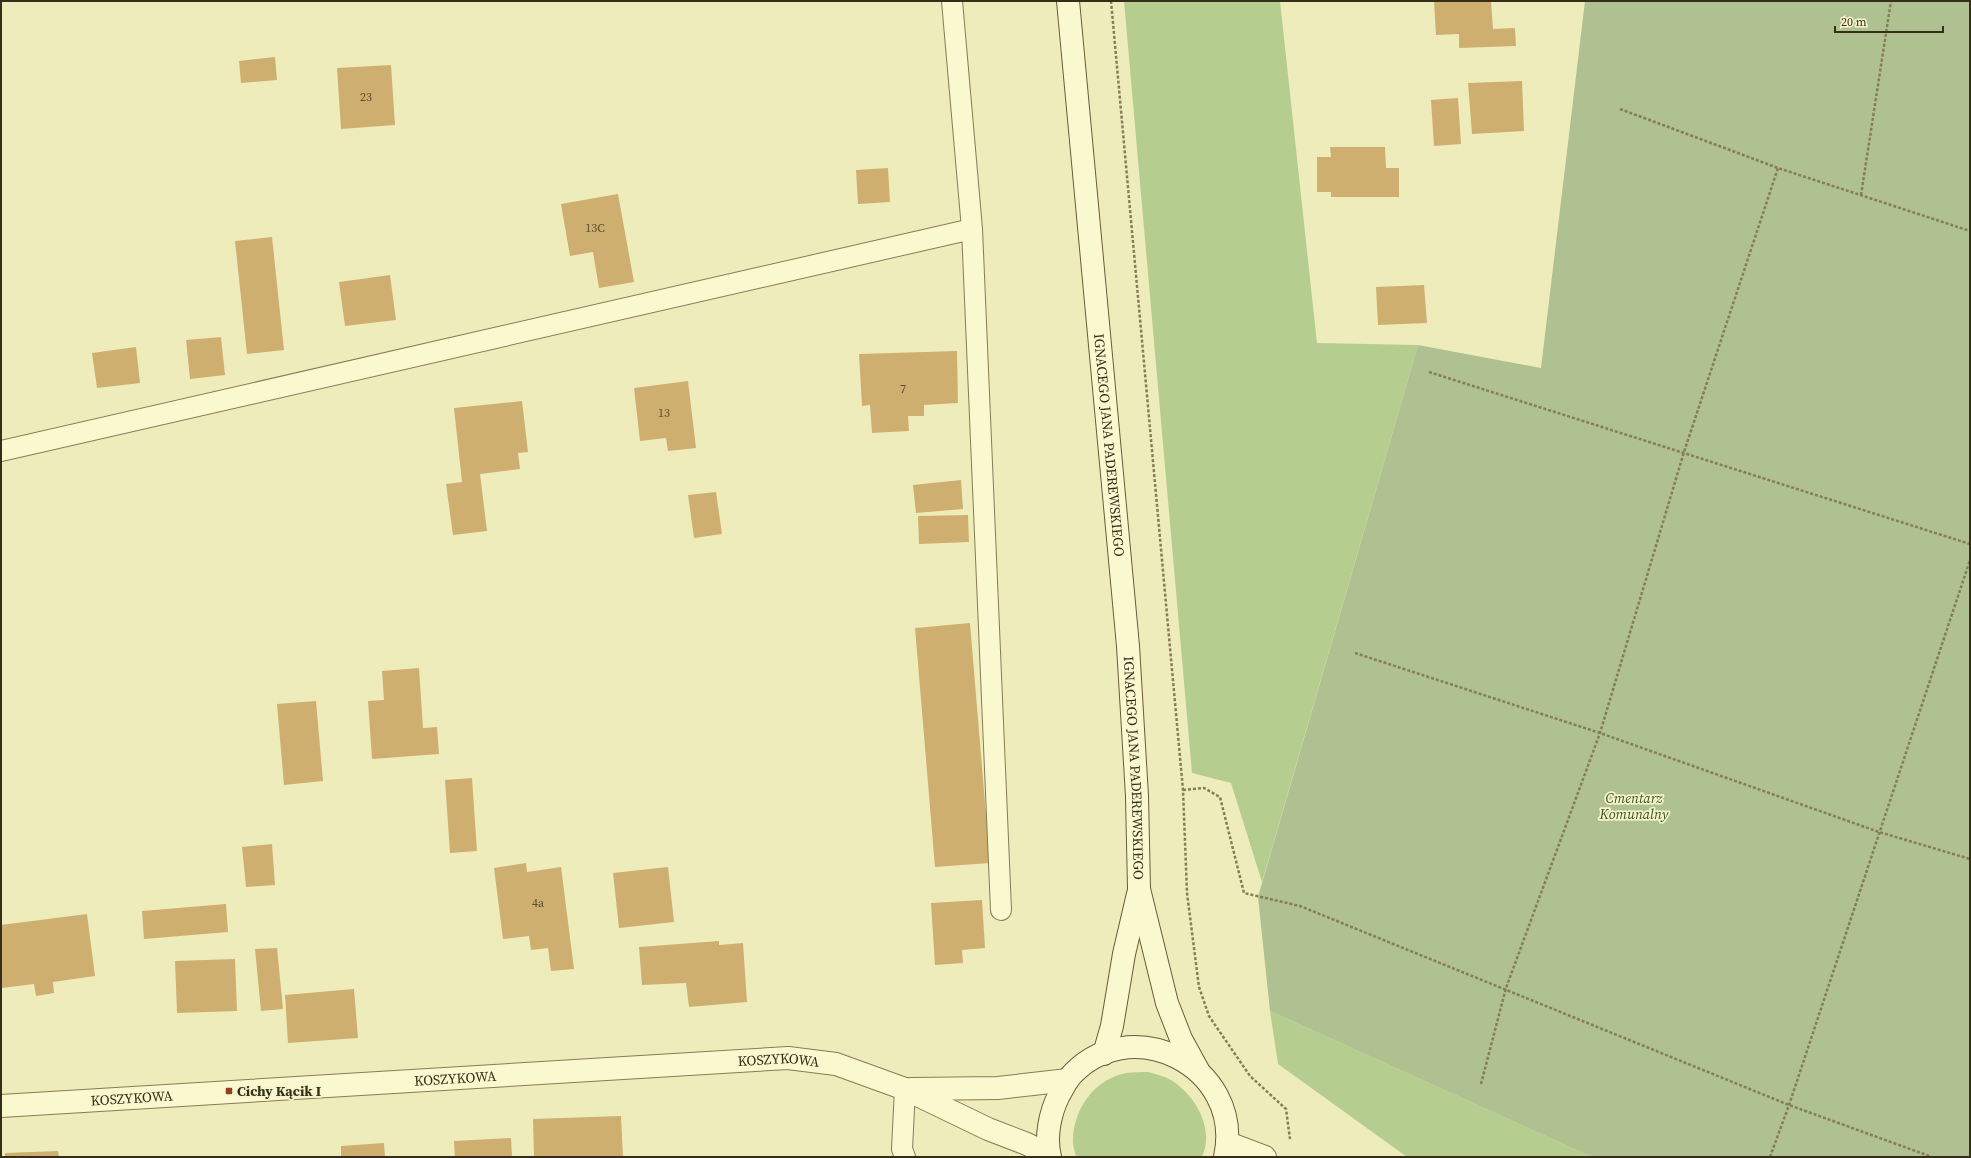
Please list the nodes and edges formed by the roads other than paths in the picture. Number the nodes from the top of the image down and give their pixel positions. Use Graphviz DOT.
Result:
graph roads {
  1 [pos="952,1"];
  2 [pos="1068,1"];
  3 [pos="972,229"];
  4 [pos="1,451"];
  5 [pos="1139,889"];
  6 [pos="1001,910"];
  7 [pos="1104,1054"];
  8 [pos="1198,1070"];
  9 [pos="1068,1080"];
  10 [pos="905,1089"];
  11 [pos="1,1106"];
  12 [pos="1226,1150"];
  13 [pos="1049,1156"];
  14 [pos="905,1157"];
  15 [pos="1265,1157"];
  1 -- 3 [label="lane"];
  2 -- 5 [label="main road, IGNACEGO JANA PADEREWSKIEGO"];
  3 -- 4 [label="lane"];
  3 -- 6 [label="lane"];
  5 -- 7 [label="main road, IGNACEGO JANA PADEREWSKIEGO"];
  5 -- 8 [label="main road, IGNACEGO JANA PADEREWSKIEGO"];
  7 -- 8 [label="main road"];
  7 -- 9 [label="main road"];
  8 -- 12 [label="main road"];
  9 -- 10 [label="main road, KOSZYKOWA"];
  9 -- 13 [label="main road"];
  10 -- 11 [label="main road, KOSZYKOWA"];
  10 -- 13 [label="main road, KOSZYKOWA"];
  10 -- 14 [label="lane"];
  12 -- 15 [label="main road"];
}
